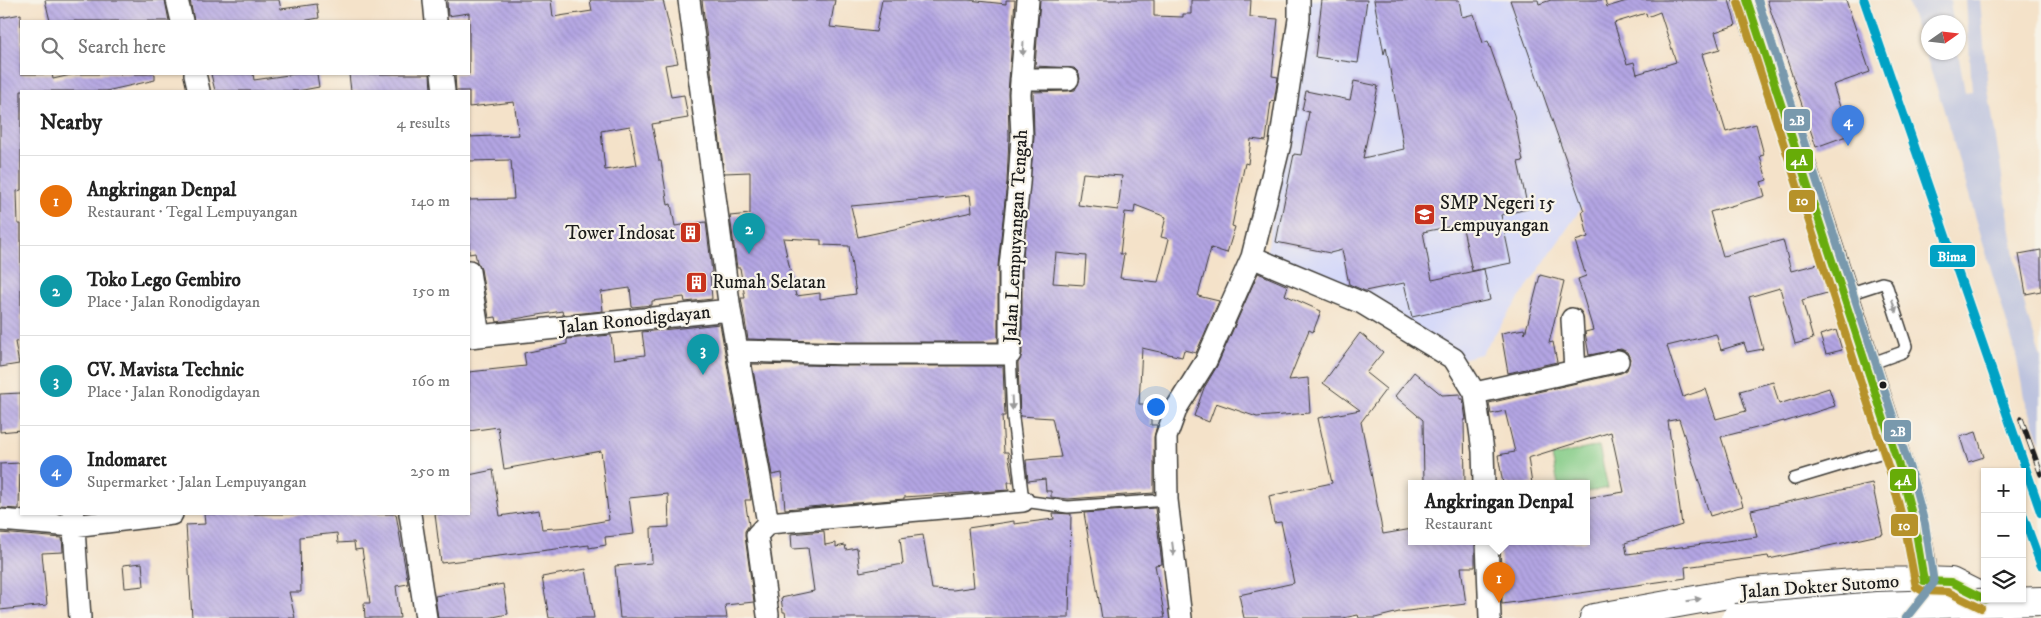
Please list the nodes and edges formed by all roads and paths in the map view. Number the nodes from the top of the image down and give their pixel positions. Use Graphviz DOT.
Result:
graph roads {
  1 [pos="177,0"];
  2 [pos="434,0"];
  3 [pos="689,0"];
  4 [pos="1028,0"];
  5 [pos="1299,0"];
  6 [pos="1747,0"];
  7 [pos="182,20"];
  8 [pos="436,20"];
  9 [pos="195,75"];
  10 [pos="442,75"];
  11 [pos="1068,79"];
  12 [pos="1021,80"];
  13 [pos="199,90"];
  14 [pos="444,90"];
  15 [pos="1252,257"];
  16 [pos="470,283"];
  17 [pos="1845,296"];
  18 [pos="730,310"];
  19 [pos="1572,319"];
  20 [pos="474,336"];
  21 [pos="738,351"];
  22 [pos="1010,354"];
  23 [pos="1618,361"];
  24 [pos="1867,365"];
  25 [pos="1575,371"];
  26 [pos="1475,393"];
  27 [pos="1893,449"];
  28 [pos="1794,479"];
  29 [pos="1484,480"];
  30 [pos="1167,500"];
  31 [pos="1023,501"];
  32 [pos="156,515"];
  33 [pos="410,515"];
  34 [pos="0,520"];
  35 [pos="73,520"];
  36 [pos="768,523"];
  37 [pos="1487,545"];
  38 [pos="1924,581"];
  39 [pos="1810,587"];
  40 [pos="2041,601"];
  41 [pos="1997,605"];
  42 [pos="768,615"];
  43 [pos="80,618"];
  44 [pos="426,618"];
  45 [pos="1181,618"];
  46 [pos="1490,618"];
  47 [pos="1594,618"];
  48 [pos="1736,618"];
  49 [pos="1825,618"];
  50 [pos="1893,618"];
  1 -- 7 [label="street"];
  2 -- 8 [label="street"];
  3 -- 18 [label="street, Jalan Ronodigdayan"];
  4 -- 12 [label="street, Jalan Lempuyangan Tengah, one-way"];
  5 -- 15 [label="street"];
  6 -- 17 [label="main road"];
  9 -- 13 [label="street"];
  10 -- 14 [label="street"];
  11 -- 12 [label="street"];
  12 -- 22 [label="street, Jalan Lempuyangan Tengah"];
  15 -- 26 [label="street"];
  15 -- 30 [label="street"];
  16 -- 20 [label="street"];
  17 -- 24 [label="main road"];
  17 -- 24 [label="lane, one-way"];
  18 -- 20 [label="street, Jalan Ronodigdayan"];
  18 -- 21 [label="street"];
  19 -- 25 [label="street"];
  21 -- 22 [label="street"];
  21 -- 36 [label="street"];
  22 -- 31 [label="lane, Jalan Lempuyangan Tengah, one-way"];
  23 -- 25 [label="street"];
  24 -- 27 [label="main road"];
  25 -- 26 [label="street"];
  26 -- 29 [label="street"];
  27 -- 28 [label="lane"];
  27 -- 38 [label="main road"];
  30 -- 31 [label="lane"];
  30 -- 45 [label="street, one-way"];
  31 -- 36 [label="street"];
  32 -- 35 [label="street"];
  33 -- 44 [label="street"];
  34 -- 35 [label="street"];
  35 -- 43 [label="street"];
  36 -- 42 [label="street"];
  37 -- 46 [label="street"];
  38 -- 39 [label="main road, Jalan Dokter Sutomo"];
  38 -- 41 [label="main road, Jalan Dokter Sutomo"];
  38 -- 50 [label="main road"];
  47 -- 39 [label="main road, Jalan Dokter Sutomo, one-way"];
  39 -- 49 [label="main road"];
  40 -- 41 [label="main road"];
  41 -- 48 [label="main road, Jalan Dokter Sutomo, bridge"];
}
